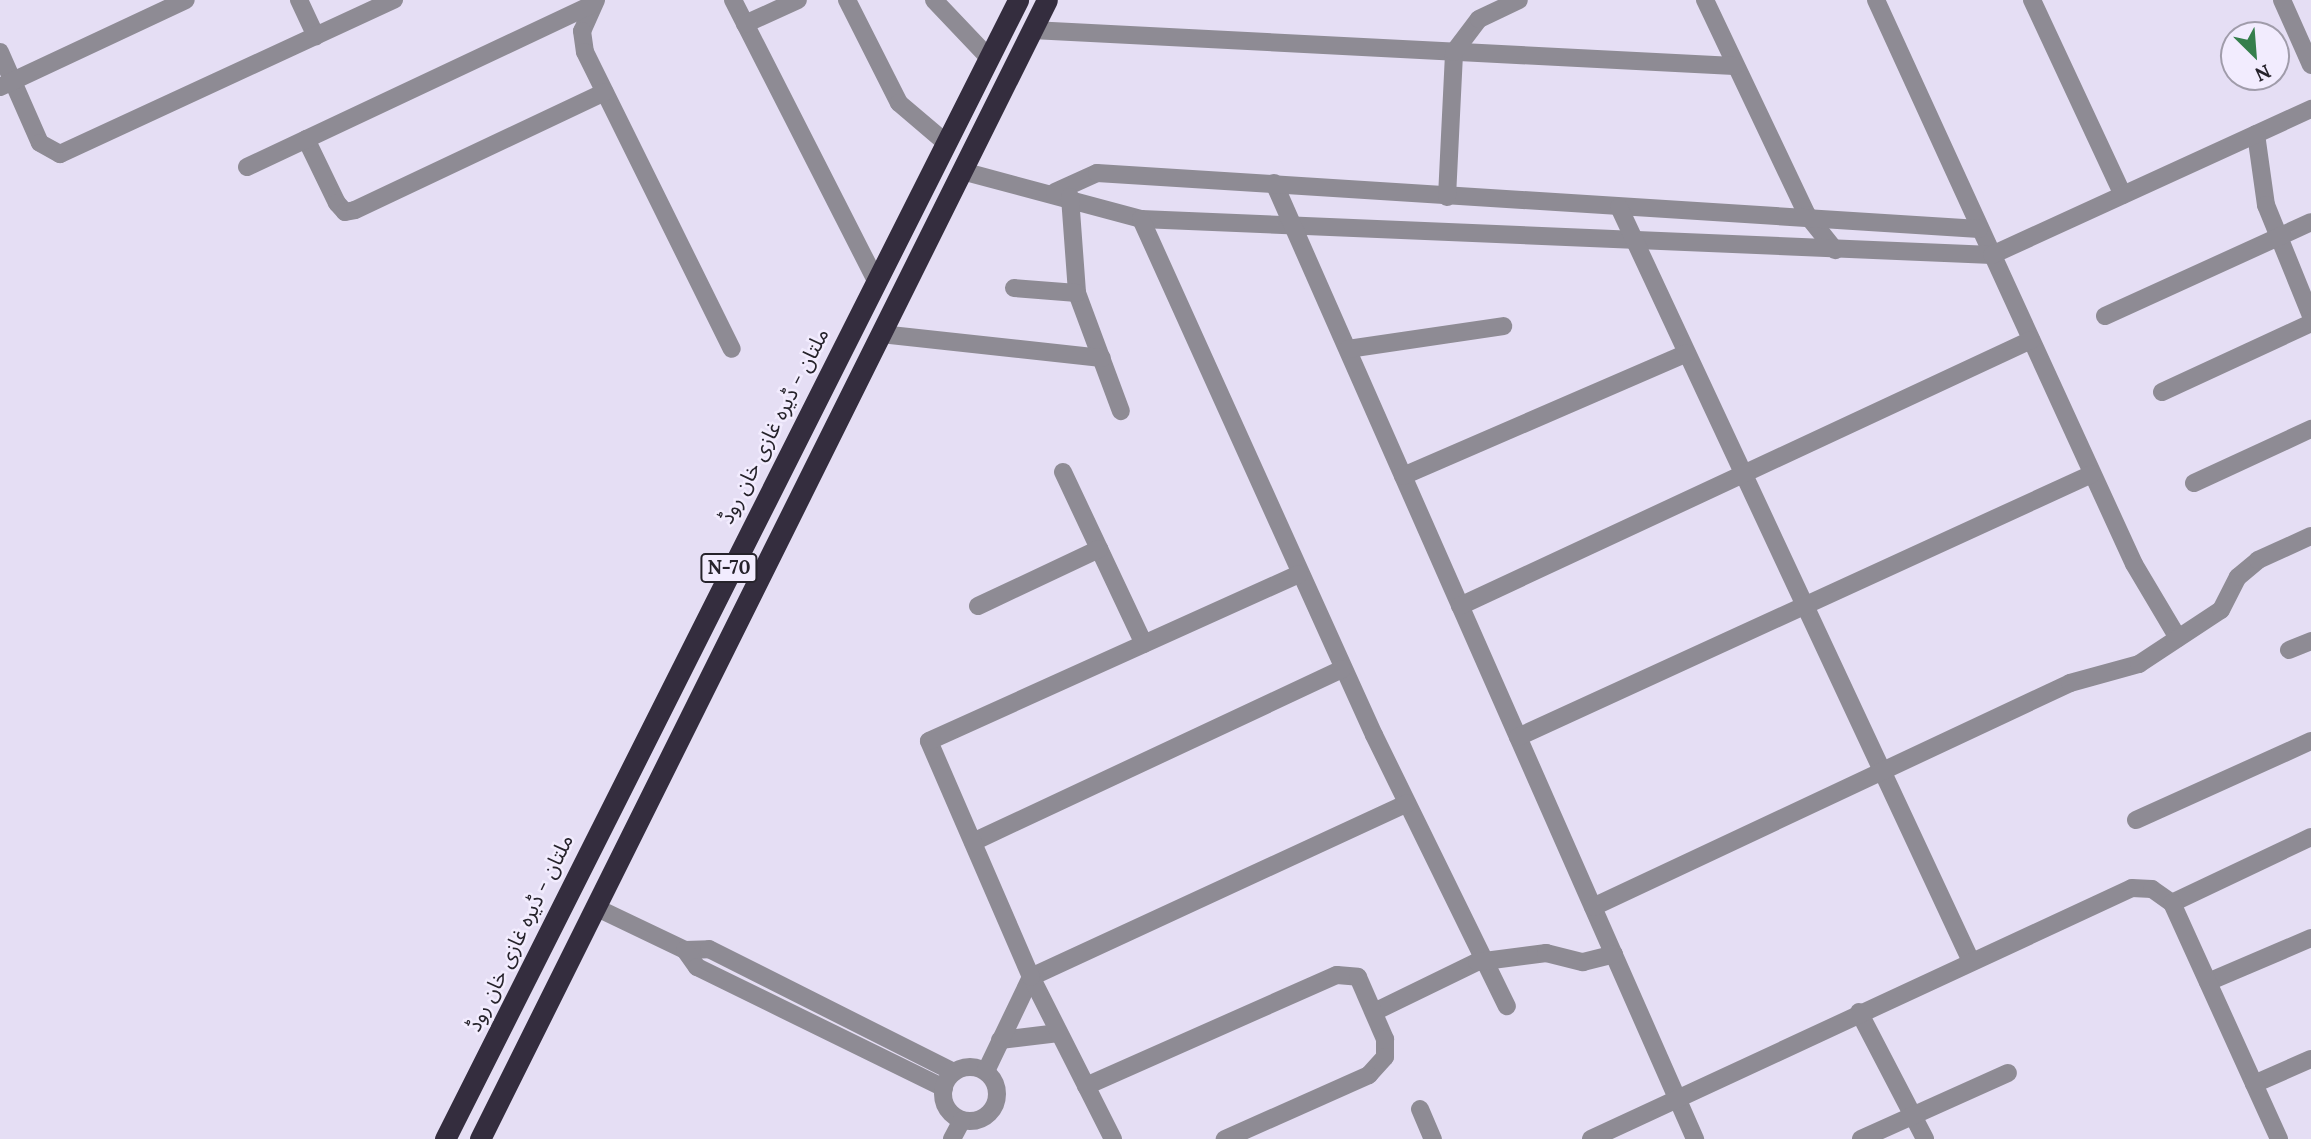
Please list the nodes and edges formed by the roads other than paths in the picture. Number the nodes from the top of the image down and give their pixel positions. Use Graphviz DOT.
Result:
graph roads {
  1 [pos="186,0"];
  2 [pos="299,0"];
  3 [pos="394,0"];
  4 [pos="733,0"];
  5 [pos="798,0"];
  6 [pos="847,0"];
  7 [pos="934,0"];
  8 [pos="1018,0"];
  9 [pos="1047,0"];
  10 [pos="1519,0"];
  11 [pos="1704,0"];
  12 [pos="1875,0"];
  13 [pos="2032,0"];
  14 [pos="2282,0"];
  15 [pos="595,2"];
  16 [pos="745,24"];
  17 [pos="1032,30"];
  18 [pos="316,36"];
  19 [pos="0,52"];
  20 [pos="1454,52"];
  21 [pos="989,58"];
  22 [pos="2311,65"];
  23 [pos="1734,66"];
  24 [pos="7,84"];
  25 [pos="605,92"];
  26 [pos="2311,109"];
  27 [pos="2256,134"];
  28 [pos="306,139"];
  29 [pos="946,143"];
  30 [pos="247,167"];
  31 [pos="962,171"];
  32 [pos="1275,183"];
  33 [pos="1062,195"];
  34 [pos="2123,195"];
  35 [pos="1447,197"];
  36 [pos="1619,207"];
  37 [pos="1807,215"];
  38 [pos="1141,219"];
  39 [pos="2311,222"];
  40 [pos="1293,226"];
  41 [pos="1979,229"];
  42 [pos="2278,237"];
  43 [pos="1635,241"];
  44 [pos="1835,250"];
  45 [pos="1992,255"];
  46 [pos="876,281"];
  47 [pos="1014,288"];
  48 [pos="1077,293"];
  49 [pos="2105,316"];
  50 [pos="2311,316"];
  51 [pos="2311,323"];
  52 [pos="1503,326"];
  53 [pos="881,334"];
  54 [pos="2031,340"];
  55 [pos="732,349"];
  56 [pos="1348,349"];
  57 [pos="1687,353"];
  58 [pos="1102,358"];
  59 [pos="2162,392"];
  60 [pos="1121,411"];
  61 [pos="2311,429"];
  62 [pos="1063,472"];
  63 [pos="2092,474"];
  64 [pos="1403,476"];
  65 [pos="1745,477"];
  66 [pos="2194,483"];
  67 [pos="2311,536"];
  68 [pos="1099,549"];
  69 [pos="1299,574"];
  70 [pos="978,606"];
  71 [pos="1460,606"];
  72 [pos="1805,606"];
  73 [pos="2178,638"];
  74 [pos="2311,641"];
  75 [pos="1143,644"];
  76 [pos="2289,650"];
  77 [pos="1343,669"];
  78 [pos="1518,737"];
  79 [pos="2311,741"];
  80 [pos="633,761"];
  81 [pos="1880,768"];
  82 [pos="661,774"];
  83 [pos="1408,803"];
  84 [pos="2136,820"];
  85 [pos="2311,837"];
  86 [pos="973,842"];
  87 [pos="2172,903"];
  88 [pos="595,907"];
  89 [pos="1593,907"];
  90 [pos="2311,938"];
  91 [pos="685,950"];
  92 [pos="1614,954"];
  93 [pos="1970,959"];
  94 [pos="1486,961"];
  95 [pos="1031,977"];
  96 [pos="2208,982"];
  97 [pos="1507,1006"];
  98 [pos="1374,1012"];
  99 [pos="1859,1012"];
  100 [pos="1059,1033"];
  101 [pos="1000,1040"];
  102 [pos="2311,1059"];
  103 [pos="986,1071"];
  104 [pos="954,1072"];
  105 [pos="2007,1073"];
  106 [pos="2255,1084"];
  107 [pos="1086,1086"];
  108 [pos="944,1088"];
  109 [pos="1677,1099"];
  110 [pos="1420,1109"];
  111 [pos="1913,1115"];
  112 [pos="962,1120"];
  113 [pos="445,1139"];
  114 [pos="480,1139"];
  115 [pos="952,1139"];
  116 [pos="1113,1139"];
  117 [pos="1224,1139"];
  118 [pos="1433,1139"];
  119 [pos="1591,1139"];
  120 [pos="1695,1139"];
  121 [pos="1861,1139"];
  122 [pos="1925,1139"];
  123 [pos="2279,1139"];
  1 -- 24 [label="street"];
  2 -- 18 [label="street"];
  3 -- 18 [label="street"];
  4 -- 16 [label="street"];
  5 -- 16 [label="street"];
  6 -- 29 [label="street"];
  7 -- 21 [label="street"];
  8 -- 21 [label="highway, ملتان - ڈیرہ غازی خان روڈ / N-70"];
  9 -- 17 [label="highway, N-70"];
  10 -- 20 [label="street"];
  11 -- 23 [label="street"];
  12 -- 41 [label="street"];
  13 -- 34 [label="street"];
  14 -- 22 [label="street"];
  15 -- 25 [label="street"];
  15 -- 28 [label="street"];
  16 -- 46 [label="street"];
  17 -- 20 [label="street"];
  17 -- 31 [label="highway, N-70"];
  18 -- 24 [label="street"];
  19 -- 24 [label="street"];
  20 -- 23 [label="street"];
  20 -- 35 [label="street"];
  21 -- 29 [label="highway, ملتان - ڈیرہ غازی خان روڈ / N-70"];
  23 -- 37 [label="street"];
  25 -- 28 [label="street"];
  25 -- 55 [label="street"];
  26 -- 27 [label="street"];
  27 -- 34 [label="street"];
  27 -- 42 [label="street"];
  28 -- 30 [label="street"];
  29 -- 46 [label="highway, ملتان - ڈیرہ غازی خان روڈ / N-70"];
  31 -- 33 [label="street"];
  31 -- 53 [label="highway, N-70"];
  32 -- 33 [label="street"];
  32 -- 35 [label="street"];
  32 -- 40 [label="street"];
  33 -- 38 [label="street"];
  33 -- 48 [label="street"];
  34 -- 45 [label="street"];
  35 -- 36 [label="street"];
  36 -- 37 [label="street"];
  36 -- 43 [label="street"];
  37 -- 41 [label="street"];
  37 -- 44 [label="street"];
  38 -- 40 [label="street"];
  38 -- 69 [label="street"];
  39 -- 42 [label="street"];
  40 -- 43 [label="street"];
  40 -- 56 [label="street"];
  41 -- 45 [label="street"];
  42 -- 49 [label="street"];
  42 -- 50 [label="street"];
  43 -- 44 [label="street"];
  43 -- 57 [label="street"];
  44 -- 45 [label="street"];
  45 -- 54 [label="street"];
  46 -- 80 [label="highway, ملتان - ڈیرہ غازی خان روڈ / N-70"];
  47 -- 48 [label="street"];
  48 -- 58 [label="street"];
  51 -- 59 [label="street"];
  52 -- 56 [label="street"];
  53 -- 58 [label="street"];
  53 -- 82 [label="highway, N-70"];
  54 -- 63 [label="street"];
  54 -- 65 [label="street"];
  56 -- 64 [label="street"];
  57 -- 64 [label="street"];
  57 -- 65 [label="street"];
  58 -- 60 [label="street"];
  61 -- 66 [label="street"];
  62 -- 68 [label="street"];
  63 -- 72 [label="street"];
  63 -- 73 [label="street"];
  64 -- 71 [label="street"];
  65 -- 71 [label="street"];
  65 -- 72 [label="street"];
  67 -- 73 [label="street"];
  68 -- 70 [label="street"];
  68 -- 75 [label="street"];
  69 -- 75 [label="street"];
  69 -- 77 [label="street"];
  71 -- 78 [label="street"];
  72 -- 78 [label="street"];
  72 -- 81 [label="street"];
  73 -- 81 [label="street"];
  74 -- 76 [label="street"];
  75 -- 86 [label="street"];
  77 -- 83 [label="street"];
  77 -- 86 [label="street"];
  78 -- 89 [label="street"];
  79 -- 84 [label="street"];
  80 -- 82 [label="highway"];
  80 -- 113 [label="highway, ملتان - ڈیرہ غازی خان روڈ / N-70"];
  81 -- 89 [label="street"];
  81 -- 93 [label="street"];
  82 -- 88 [label="highway, N-70"];
  83 -- 94 [label="street"];
  83 -- 95 [label="street"];
  85 -- 87 [label="street"];
  86 -- 95 [label="street"];
  87 -- 93 [label="street"];
  87 -- 96 [label="street"];
  88 -- 91 [label="street"];
  88 -- 114 [label="highway, N-70"];
  89 -- 92 [label="street"];
  90 -- 96 [label="street"];
  91 -- 104 [label="street"];
  91 -- 108 [label="street"];
  92 -- 94 [label="street"];
  92 -- 109 [label="street"];
  93 -- 99 [label="street"];
  94 -- 97 [label="street"];
  94 -- 98 [label="street"];
  95 -- 100 [label="street"];
  95 -- 101 [label="street"];
  96 -- 106 [label="street"];
  98 -- 107 [label="street"];
  98 -- 117 [label="street"];
  99 -- 109 [label="street"];
  99 -- 111 [label="street"];
  100 -- 101 [label="street"];
  100 -- 107 [label="street"];
  101 -- 103 [label="street"];
  102 -- 106 [label="street"];
  103 -- 104 [label="street"];
  103 -- 112 [label="street"];
  104 -- 108 [label="street"];
  105 -- 111 [label="street"];
  106 -- 123 [label="street"];
  107 -- 116 [label="street"];
  108 -- 112 [label="street"];
  109 -- 119 [label="street"];
  109 -- 120 [label="street"];
  110 -- 118 [label="street"];
  111 -- 121 [label="street"];
  111 -- 122 [label="street"];
  112 -- 115 [label="street"];
}
